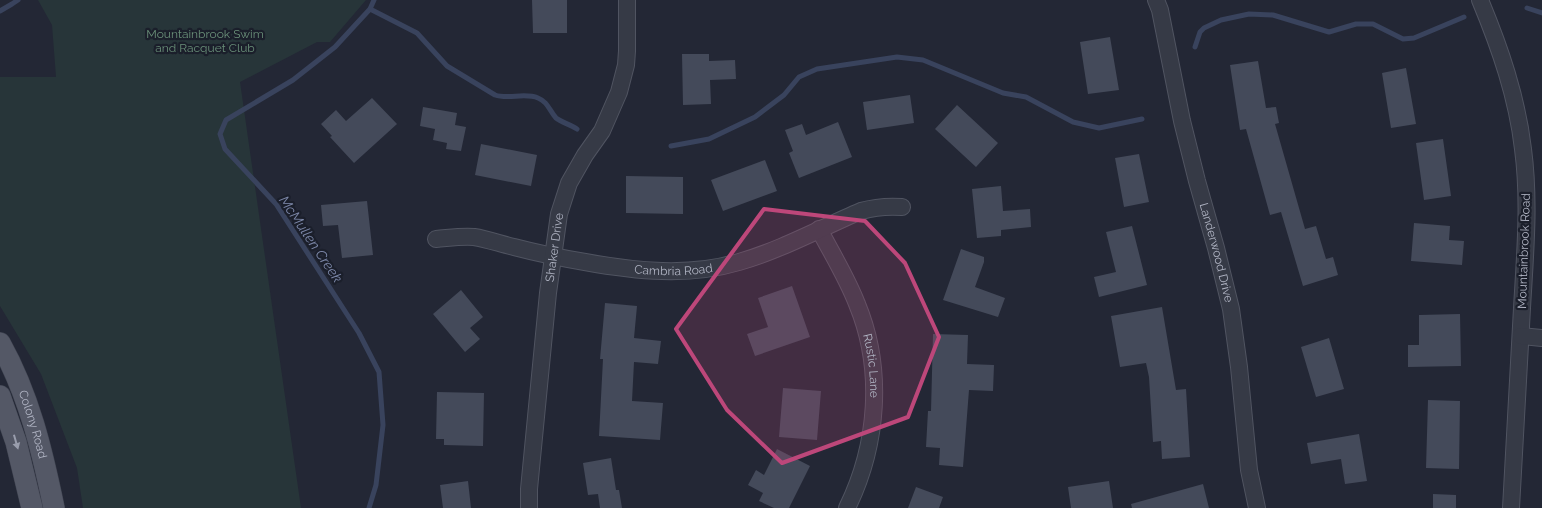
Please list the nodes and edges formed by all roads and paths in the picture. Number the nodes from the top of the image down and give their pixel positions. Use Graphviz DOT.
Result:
graph roads {
  1 [pos="627,0"];
  2 [pos="1156,0"];
  3 [pos="1480,0"];
  4 [pos="902,206"];
  5 [pos="818,230"];
  6 [pos="436,239"];
  7 [pos="552,255"];
  8 [pos="1521,336"];
  9 [pos="1542,338"];
  10 [pos="0,343"];
  11 [pos="0,396"];
  12 [pos="32,508"];
  13 [pos="54,508"];
  14 [pos="529,508"];
  15 [pos="847,508"];
  16 [pos="1257,508"];
  17 [pos="1511,508"];
  1 -- 7 [label="street, Shaker Drive"];
  2 -- 16 [label="street, Landerwood Drive"];
  3 -- 8 [label="street, Mountainbrook Road"];
  4 -- 5 [label="street, Cambria Road"];
  5 -- 7 [label="street, Cambria Road"];
  5 -- 15 [label="street, Rustic Lane"];
  6 -- 7 [label="street, Cambria Road"];
  7 -- 14 [label="street, Shaker Drive"];
  8 -- 9 [label="street"];
  8 -- 17 [label="street, Mountainbrook Road"];
  10 -- 13 [label="main road, Colony Road"];
  11 -- 12 [label="main road, Colony Road, one-way"];
}
